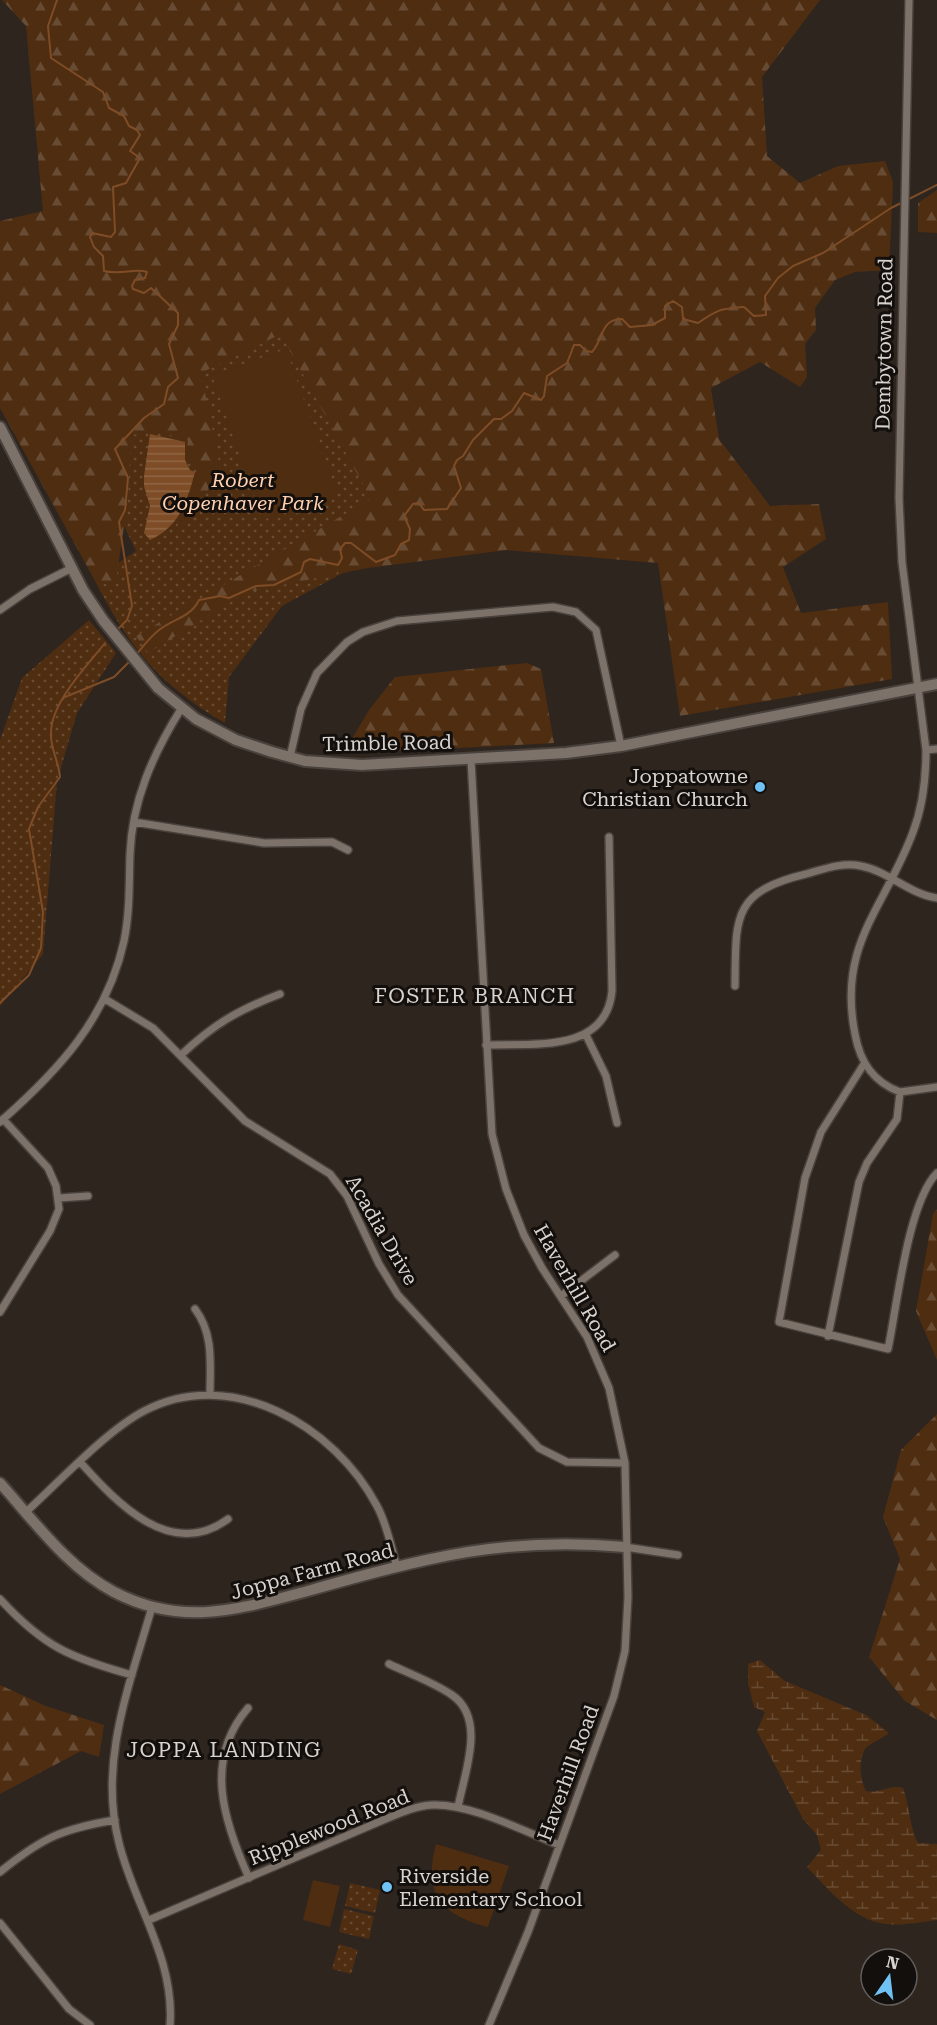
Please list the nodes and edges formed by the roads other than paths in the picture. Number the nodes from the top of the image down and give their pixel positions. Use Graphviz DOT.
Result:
graph roads {
  1 [pos="909,0"];
  2 [pos="0,427"];
  3 [pos="72,568"];
  4 [pos="0,610"];
  5 [pos="937,684"];
  6 [pos="917,688"];
  7 [pos="181,709"];
  8 [pos="621,746"];
  9 [pos="937,749"];
  10 [pos="926,750"];
  11 [pos="290,757"];
  12 [pos="471,760"];
  13 [pos="134,822"];
  14 [pos="609,837"];
  15 [pos="348,850"];
  16 [pos="891,879"];
  17 [pos="937,898"];
  18 [pos="735,986"];
  19 [pos="280,994"];
  20 [pos="105,999"];
  21 [pos="586,1035"];
  22 [pos="486,1045"];
  23 [pos="181,1055"];
  24 [pos="864,1064"];
  25 [pos="937,1087"];
  26 [pos="900,1092"];
  27 [pos="2,1121"];
  28 [pos="617,1123"];
  29 [pos="937,1173"];
  30 [pos="88,1196"];
  31 [pos="59,1198"];
  32 [pos="615,1256"];
  33 [pos="561,1296"];
  34 [pos="195,1309"];
  35 [pos="0,1312"];
  36 [pos="828,1336"];
  37 [pos="210,1394"];
  38 [pos="81,1463"];
  39 [pos="625,1463"];
  40 [pos="0,1483"];
  41 [pos="26,1512"];
  42 [pos="228,1519"];
  43 [pos="625,1547"];
  44 [pos="678,1555"];
  45 [pos="397,1567"];
  46 [pos="0,1599"];
  47 [pos="152,1607"];
  48 [pos="389,1664"];
  49 [pos="132,1675"];
  50 [pos="248,1708"];
  51 [pos="458,1807"];
  52 [pos="115,1820"];
  53 [pos="559,1845"];
  54 [pos="0,1872"];
  55 [pos="249,1878"];
  56 [pos="149,1920"];
  57 [pos="0,1923"];
  58 [pos="90,2025"];
  59 [pos="170,2025"];
  60 [pos="489,2025"];
  1 -- 6 [label="street, Dembytown Road"];
  2 -- 3 [label="street, Trimble Road"];
  3 -- 4 [label="street"];
  3 -- 7 [label="street, Trimble Road"];
  5 -- 6 [label="street, Trimble Road"];
  6 -- 8 [label="street, Trimble Road"];
  6 -- 10 [label="street, Dembytown Road"];
  7 -- 11 [label="street, Trimble Road"];
  7 -- 13 [label="street"];
  8 -- 11 [label="street"];
  8 -- 12 [label="street, Trimble Road"];
  9 -- 10 [label="street"];
  10 -- 16 [label="street, Dembytown Road"];
  11 -- 12 [label="street, Trimble Road"];
  12 -- 22 [label="street, Haverhill Road"];
  13 -- 15 [label="street"];
  13 -- 20 [label="street"];
  14 -- 21 [label="street"];
  16 -- 17 [label="street"];
  16 -- 18 [label="street"];
  16 -- 24 [label="street, Dembytown Road"];
  19 -- 23 [label="street"];
  20 -- 23 [label="street, Acadia Drive"];
  20 -- 27 [label="street"];
  21 -- 22 [label="street"];
  21 -- 28 [label="street"];
  22 -- 33 [label="street, Haverhill Road"];
  23 -- 39 [label="street, Acadia Drive"];
  24 -- 26 [label="street"];
  24 -- 36 [label="street"];
  25 -- 26 [label="street"];
  26 -- 36 [label="street"];
  27 -- 31 [label="street"];
  29 -- 36 [label="street"];
  30 -- 31 [label="street"];
  31 -- 35 [label="street"];
  32 -- 33 [label="street"];
  33 -- 39 [label="street, Haverhill Road"];
  34 -- 37 [label="street"];
  37 -- 38 [label="street"];
  37 -- 45 [label="street"];
  38 -- 41 [label="street"];
  38 -- 42 [label="street"];
  39 -- 43 [label="street, Haverhill Road"];
  40 -- 41 [label="street, Joppa Farm Road"];
  41 -- 47 [label="street, Joppa Farm Road"];
  43 -- 44 [label="street, Joppa Farm Road"];
  43 -- 45 [label="street, Joppa Farm Road"];
  43 -- 53 [label="street, Haverhill Road"];
  45 -- 47 [label="street, Joppa Farm Road"];
  46 -- 49 [label="street"];
  47 -- 49 [label="street"];
  48 -- 51 [label="street"];
  49 -- 52 [label="street"];
  50 -- 55 [label="street"];
  51 -- 53 [label="street, Ripplewood Road"];
  51 -- 55 [label="street, Ripplewood Road"];
  52 -- 54 [label="street"];
  52 -- 56 [label="street"];
  53 -- 60 [label="street, Haverhill Road"];
  55 -- 56 [label="street, Ripplewood Road"];
  56 -- 59 [label="street"];
  57 -- 58 [label="street"];
}
